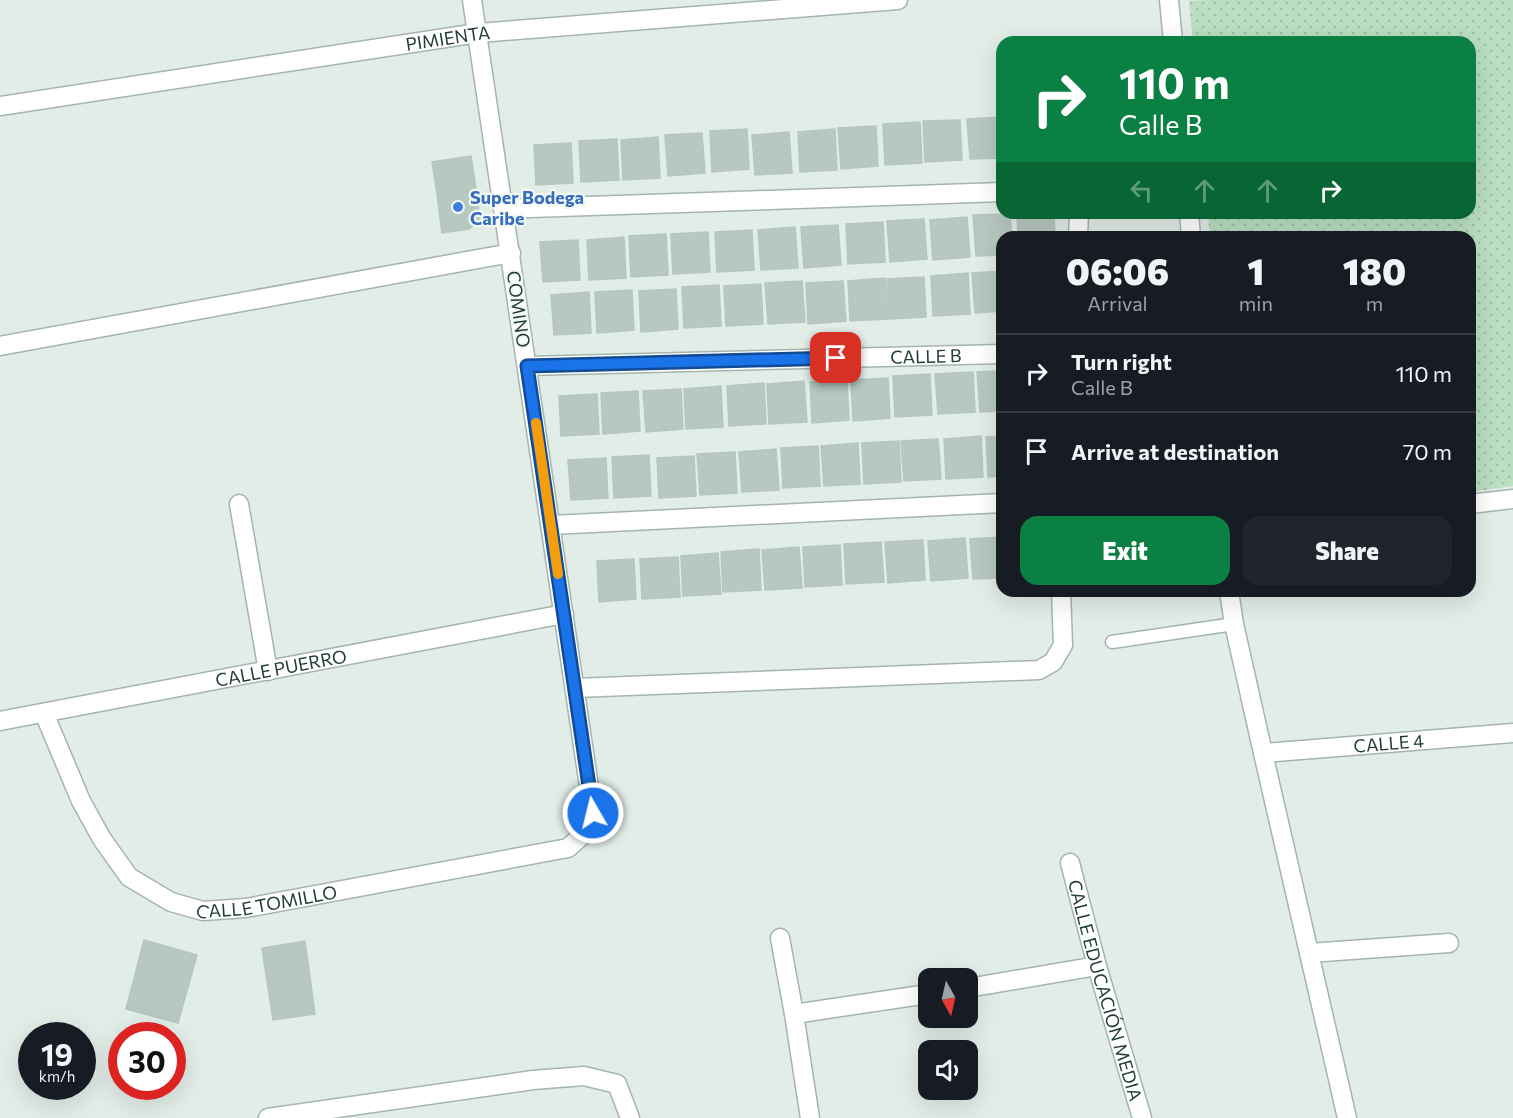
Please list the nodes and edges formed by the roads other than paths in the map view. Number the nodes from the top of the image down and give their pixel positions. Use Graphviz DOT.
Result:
graph roads {
  1 [pos="472,0"];
  2 [pos="898,0"];
  3 [pos="1169,0"];
  4 [pos="701,8"];
  5 [pos="478,33"];
  6 [pos="1172,36"];
  7 [pos="0,106"];
  8 [pos="996,192"];
  9 [pos="504,209"];
  10 [pos="511,253"];
  11 [pos="0,346"];
  12 [pos="996,354"];
  13 [pos="527,366"];
  14 [pos="1513,499"];
  15 [pos="996,503"];
  16 [pos="1476,503"];
  17 [pos="239,504"];
  18 [pos="551,525"];
  19 [pos="1061,597"];
  20 [pos="1230,597"];
  21 [pos="564,614"];
  22 [pos="1234,624"];
  23 [pos="1112,642"];
  24 [pos="268,671"];
  25 [pos="575,688"];
  26 [pos="44,713"];
  27 [pos="0,721"];
  28 [pos="1513,733"];
  29 [pos="1263,753"];
  30 [pos="585,832"];
  31 [pos="1070,863"];
  32 [pos="780,938"];
  33 [pos="1449,943"];
  34 [pos="1309,953"];
  35 [pos="1097,966"];
  36 [pos="978,986"];
  37 [pos="918,995"];
  38 [pos="794,1014"];
  39 [pos="268,1118"];
  40 [pos="630,1118"];
  41 [pos="810,1118"];
  42 [pos="1142,1118"];
  43 [pos="1347,1118"];
  1 -- 5 [label="street, COMINO"];
  2 -- 4 [label="street, PIMIENTA"];
  3 -- 6 [label="street"];
  4 -- 5 [label="street, PIMIENTA"];
  5 -- 7 [label="street, PIMIENTA"];
  5 -- 9 [label="street, COMINO"];
  8 -- 9 [label="street"];
  9 -- 10 [label="street, COMINO"];
  10 -- 11 [label="street"];
  10 -- 13 [label="street, COMINO"];
  12 -- 13 [label="street, CALLE B"];
  13 -- 18 [label="street, COMINO"];
  14 -- 16 [label="street"];
  15 -- 18 [label="street"];
  17 -- 24 [label="street"];
  18 -- 21 [label="street, COMINO"];
  19 -- 25 [label="street"];
  20 -- 22 [label="street"];
  21 -- 24 [label="street, CALLE PUERRO"];
  21 -- 25 [label="street, COMINO"];
  22 -- 23 [label="lane"];
  22 -- 29 [label="street"];
  24 -- 26 [label="street, CALLE PUERRO"];
  25 -- 30 [label="street, COMINO"];
  26 -- 27 [label="street, CALLE PUERRO"];
  26 -- 30 [label="street, CALLE TOMILLO"];
  28 -- 29 [label="street, CALLE 4"];
  29 -- 34 [label="street"];
  31 -- 35 [label="street, CALLE EDUCACIÓN MEDIA"];
  32 -- 38 [label="street"];
  33 -- 34 [label="street"];
  34 -- 43 [label="street"];
  35 -- 36 [label="street"];
  35 -- 42 [label="street, CALLE EDUCACIÓN MEDIA"];
  37 -- 38 [label="street"];
  38 -- 41 [label="street"];
  39 -- 40 [label="street"];
}
